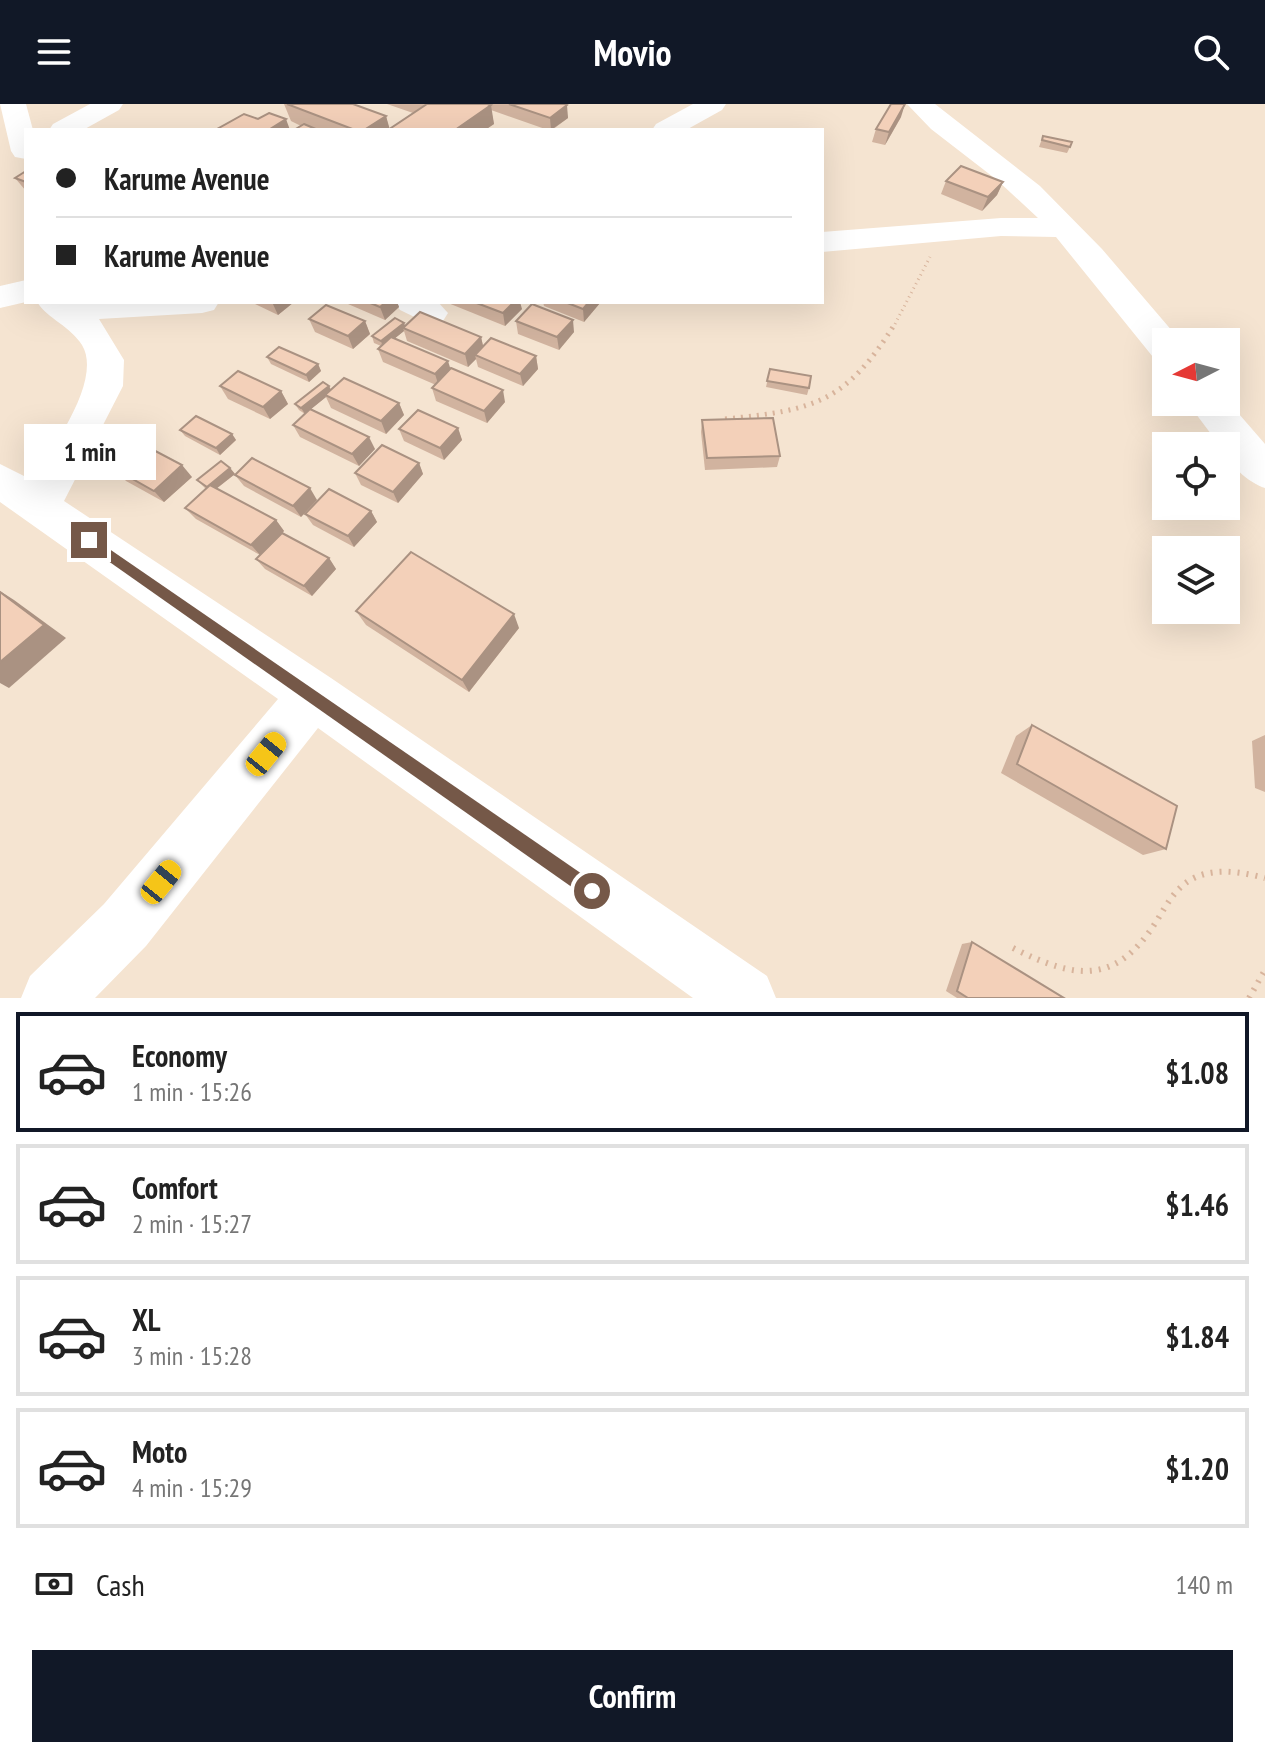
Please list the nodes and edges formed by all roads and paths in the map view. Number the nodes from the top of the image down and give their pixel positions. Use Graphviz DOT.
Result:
graph roads {
  1 [pos="13,104"];
  2 [pos="110,104"];
  3 [pos="713,104"];
  4 [pos="920,104"];
  5 [pos="67,128"];
  6 [pos="670,128"];
  7 [pos="24,143"];
  8 [pos="24,151"];
  9 [pos="0,164"];
  10 [pos="1062,228"];
  11 [pos="942,231"];
  12 [pos="824,242"];
  13 [pos="24,291"];
  14 [pos="0,297"];
  15 [pos="132,304"];
  16 [pos="61,306"];
  17 [pos="1152,332"];
  18 [pos="1218,416"];
  19 [pos="715,421"];
  20 [pos="1265,472"];
  21 [pos="19,493"];
  22 [pos="313,695"];
  23 [pos="1265,878"];
  24 [pos="1013,948"];
  25 [pos="1265,970"];
  26 [pos="52,998"];
  27 [pos="745,998"];
  28 [pos="1249,998"];
  1 -- 7 [label="street"];
  2 -- 5 [label="street"];
  3 -- 6 [label="street"];
  4 -- 10 [label="street"];
  8 -- 9 [label="street"];
  10 -- 11 [label="street"];
  10 -- 17 [label="street"];
  11 -- 12 [label="street"];
  11 -- 19 [label="path"];
  13 -- 14 [label="street"];
  15 -- 16 [label="street"];
  16 -- 21 [label="street"];
  18 -- 20 [label="street"];
  21 -- 22 [label="street"];
  22 -- 26 [label="street"];
  22 -- 27 [label="street"];
  23 -- 24 [label="path"];
  25 -- 28 [label="path"];
}
